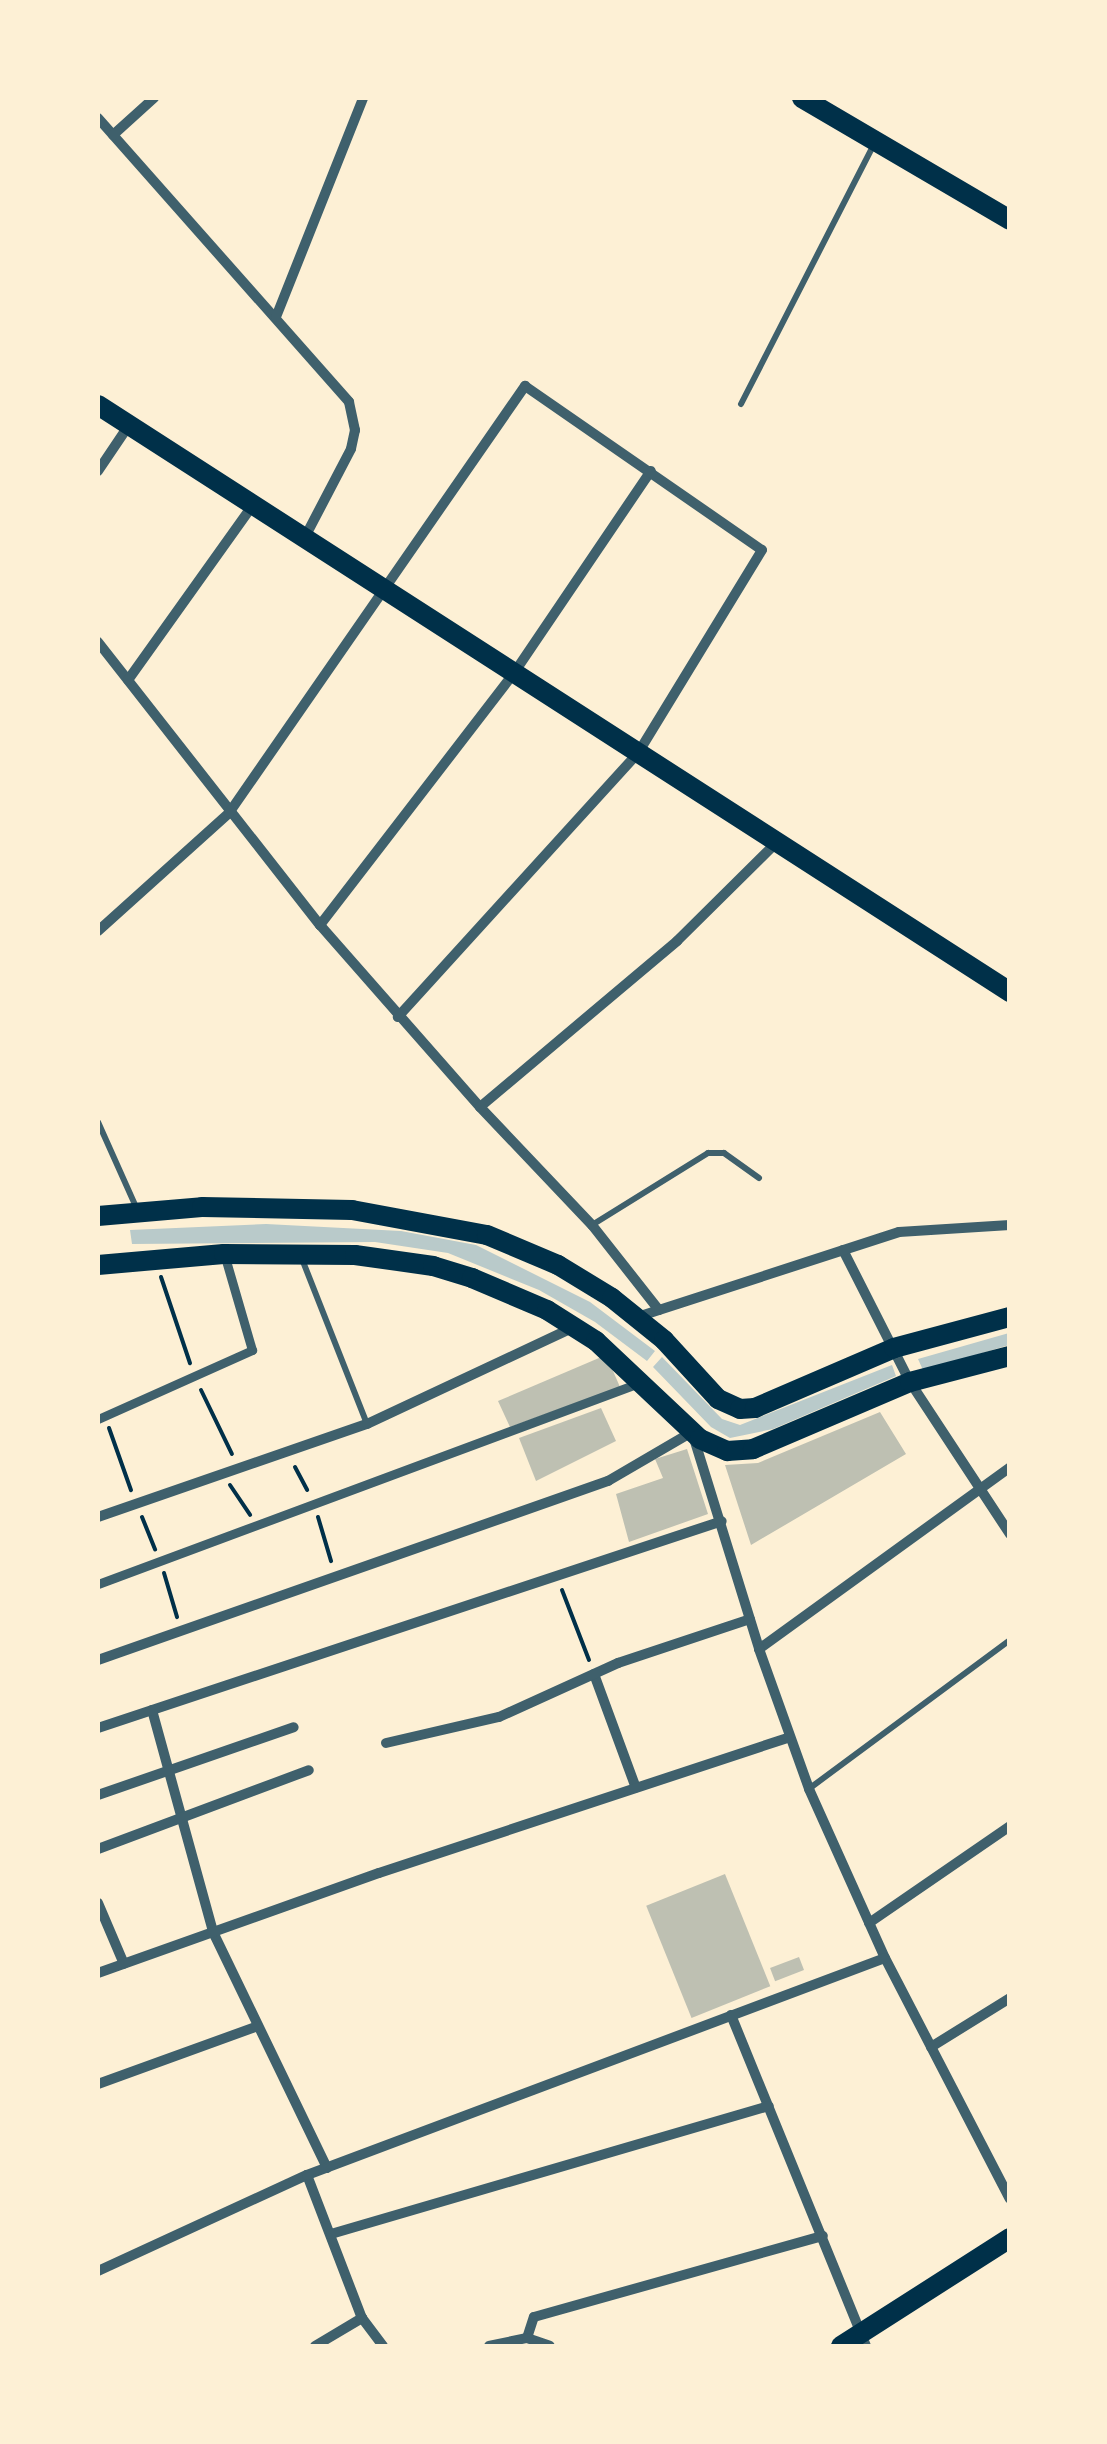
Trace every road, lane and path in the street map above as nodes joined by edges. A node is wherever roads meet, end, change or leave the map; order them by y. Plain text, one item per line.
1 (154, 98) edge
2 (364, 98) edge
3 (802, 98) edge
4 (98, 118) edge
5 (113, 135) junction
6 (876, 141) junction
7 (1010, 220) edge
8 (276, 317) junction
9 (741, 404) dead end
10 (98, 405) edge
11 (128, 426) junction
12 (651, 471) junction
13 (98, 472) edge
14 (253, 505) junction
15 (304, 538) junction
16 (386, 591) junction
17 (98, 642) edge
18 (514, 673) junction
19 (128, 680) junction
20 (638, 752) junction
21 (229, 813) junction
22 (776, 842) junction
23 (320, 925) junction
24 (98, 931) edge
25 (1010, 992) edge
26 (398, 1017) junction
27 (480, 1107) junction
28 (98, 1122) edge
29 (759, 1178) dead end
30 (138, 1212) junction
31 (98, 1216) edge
32 (592, 1225) junction
33 (1010, 1225) edge
34 (843, 1250) junction
35 (300, 1253) junction
36 (224, 1254) junction
37 (98, 1265) edge
38 (660, 1310) junction
39 (1010, 1316) edge
40 (638, 1318) junction
41 (574, 1326) junction
42 (894, 1348) junction
43 (1010, 1356) edge
44 (644, 1382) junction
45 (910, 1382) junction
46 (101, 1418) edge
47 (367, 1424) junction
48 (692, 1432) junction
49 (1010, 1467) edge
50 (224, 1477) junction
51 (982, 1487) junction
52 (137, 1507) junction
53 (98, 1517) edge
54 (722, 1521) junction
55 (258, 1526) junction
56 (1010, 1534) edge
57 (160, 1562) junction
58 (557, 1576) junction
59 (98, 1584) edge
60 (750, 1619) junction
61 (182, 1630) junction
62 (1010, 1640) edge
63 (759, 1649) junction
64 (98, 1660) edge
65 (594, 1674) junction
66 (152, 1710) junction
67 (294, 1727) dead end
68 (98, 1728) edge
69 (788, 1738) junction
70 (386, 1743) dead end
71 (168, 1768) junction
72 (309, 1770) dead end
73 (636, 1788) junction
74 (809, 1789) junction
75 (98, 1795) edge
76 (182, 1818) junction
77 (1010, 1826) edge
78 (98, 1849) edge
79 (98, 1904) edge
80 (869, 1923) junction
81 (212, 1932) junction
82 (885, 1958) junction
83 (124, 1964) junction
84 (98, 1973) edge
85 (1010, 1998) edge
86 (731, 2015) junction
87 (258, 2026) junction
88 (931, 2047) junction
89 (98, 2084) edge
90 (769, 2106) junction
91 (327, 2168) junction
92 (306, 2176) junction
93 (1010, 2199) edge
94 (331, 2234) junction
95 (823, 2236) junction
96 (1010, 2238) edge
97 (98, 2271) edge
98 (362, 2318) junction
99 (527, 2338) junction
100 (864, 2340) edge
101 (315, 2346) edge
102 (383, 2346) edge
103 (488, 2346) edge
104 (550, 2346) edge
105 (841, 2346) edge

1 - 5 street
2 - 8 street
3 - 6 main road
4 - 5 street
5 - 8 street
6 - 7 main road
6 - 9 lane
8 - 15 street
10 - 11 main road
11 - 13 street
11 - 14 main road
12 - 16 street
12 - 18 street
12 - 20 street
14 - 15 main road
14 - 19 street
15 - 16 main road
16 - 18 main road
16 - 21 street
17 - 19 street
18 - 20 main road
18 - 23 street
19 - 21 street
20 - 22 main road
20 - 26 street
21 - 23 street
21 - 24 street
22 - 25 main road
22 - 27 street
23 - 26 street
26 - 27 street
27 - 32 street
28 - 30 lane
29 - 32 lane
30 - 31 main road
30 - 40 main road
32 - 38 street
33 - 34 street
34 - 38 street
34 - 42 street
35 - 36 main road
35 - 41 main road
35 - 47 lane
36 - 37 main road
36 - 46 street
38 - 40 street
39 - 42 main road
40 - 42 main road
41 - 44 main road
41 - 47 street
42 - 45 street
43 - 45 main road
44 - 48 main road
44 - 55 street
45 - 48 main road
45 - 51 street
46 - 52 path
47 - 50 street
48 - 54 street
48 - 61 street
49 - 51 street
50 - 52 street
50 - 55 path
51 - 56 street
51 - 63 street
52 - 53 street
52 - 57 path
54 - 58 street
54 - 60 street
55 - 57 street
57 - 59 street
57 - 61 path
58 - 65 path
58 - 66 street
60 - 63 street
60 - 65 street
61 - 64 street
62 - 74 lane
63 - 69 street
65 - 70 street
65 - 73 street
66 - 68 street
66 - 71 street
67 - 71 street
69 - 73 street
69 - 74 street
71 - 75 street
71 - 76 street
72 - 76 street
73 - 81 street
74 - 80 street
76 - 78 street
76 - 81 street
77 - 80 street
79 - 83 street
80 - 82 street
81 - 83 street
81 - 87 street
82 - 86 street
82 - 88 street
83 - 84 street
85 - 88 street
86 - 90 street
86 - 91 street
87 - 89 street
87 - 91 street
88 - 93 street
90 - 94 street
90 - 95 street
91 - 92 street
92 - 94 street
92 - 97 street
94 - 98 street
95 - 99 street
95 - 100 street
96 - 100 main road
98 - 101 street
98 - 102 street
99 - 103 street
99 - 104 street
100 - 105 main road

